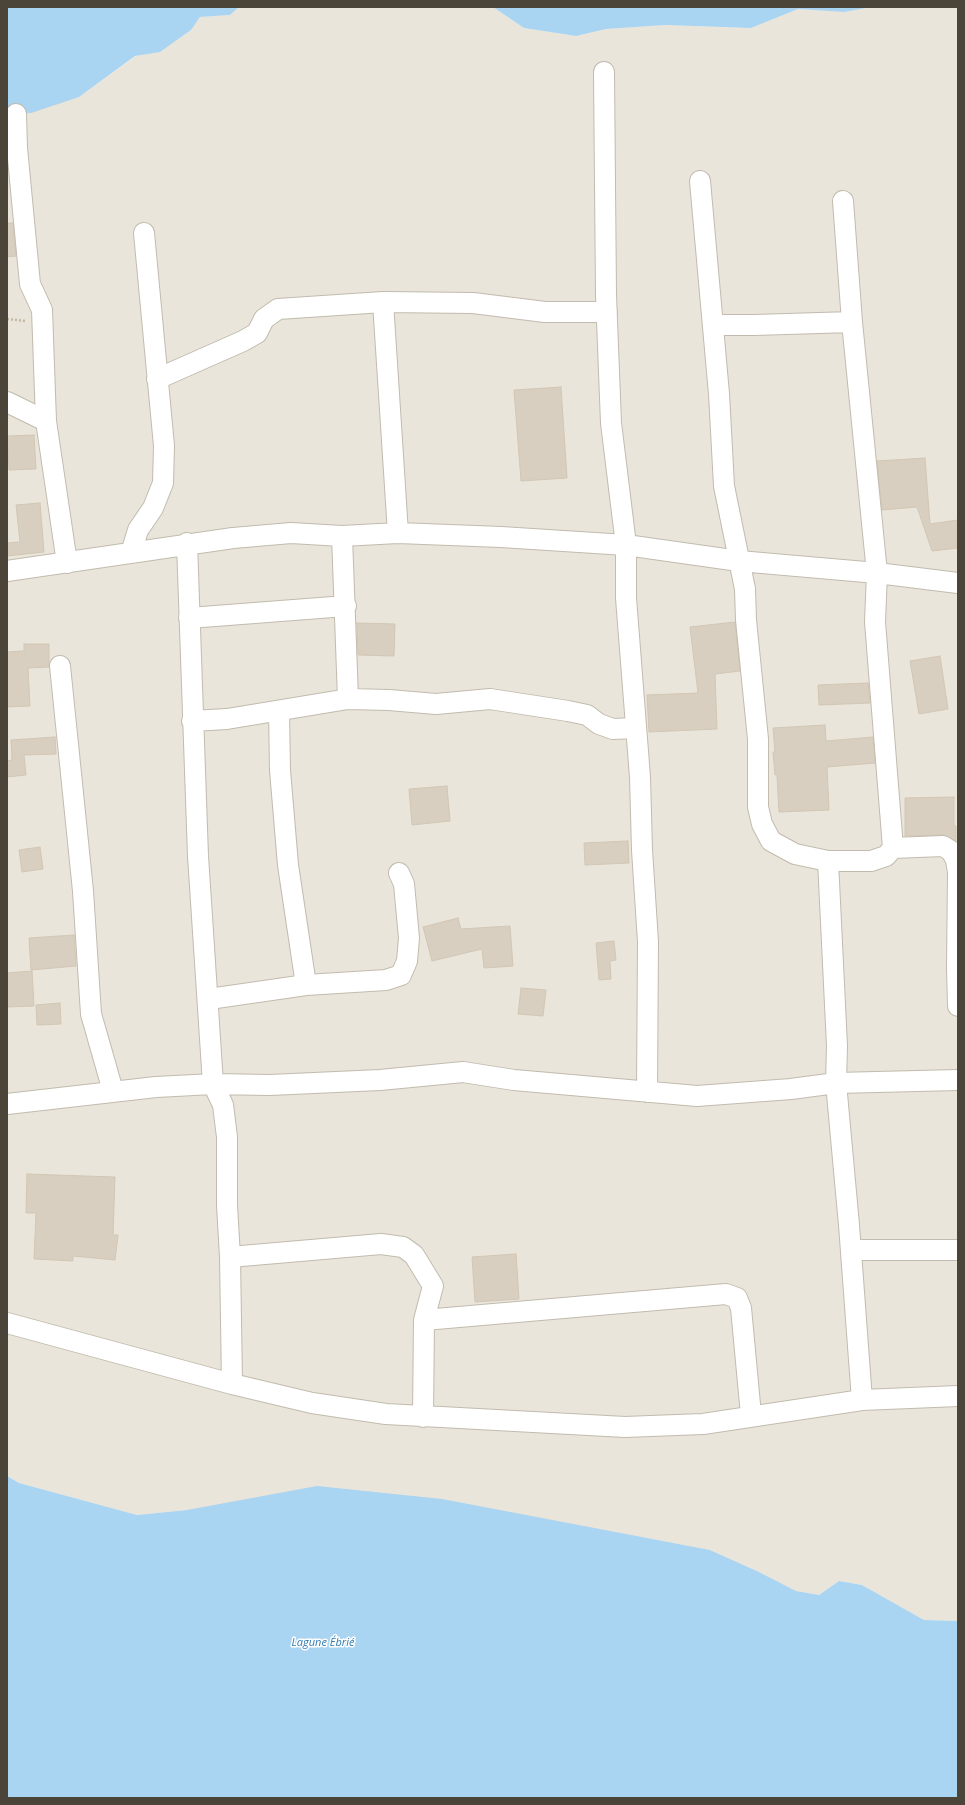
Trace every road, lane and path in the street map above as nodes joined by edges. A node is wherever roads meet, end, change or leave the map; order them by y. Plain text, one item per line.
1 (604, 72) dead end
2 (16, 114) dead end
3 (700, 181) dead end
4 (843, 200) dead end
5 (144, 232) dead end
6 (384, 302) junction
7 (607, 312) junction
8 (852, 322) junction
9 (713, 325) junction
10 (157, 379) junction
11 (7, 402) edge
12 (46, 422) junction
13 (398, 533) junction
14 (342, 536) junction
15 (187, 543) junction
16 (626, 545) junction
17 (131, 553) junction
18 (739, 562) junction
19 (66, 563) junction
20 (7, 571) edge
21 (877, 573) junction
22 (958, 583) edge
23 (346, 606) junction
24 (189, 618) junction
25 (60, 666) dead end
26 (348, 699) junction
27 (279, 711) junction
28 (192, 721) junction
29 (636, 728) junction
30 (893, 848) junction
31 (828, 861) junction
32 (399, 873) dead end
33 (306, 985) junction
34 (209, 999) junction
35 (958, 1006) edge
36 (958, 1080) edge
37 (836, 1083) junction
38 (213, 1084) junction
39 (113, 1091) junction
40 (647, 1092) junction
41 (7, 1104) edge
42 (851, 1250) junction
43 (958, 1250) edge
44 (230, 1257) junction
45 (424, 1320) junction
46 (7, 1323) edge
47 (232, 1384) junction
48 (958, 1396) edge
49 (862, 1400) junction
50 (751, 1415) junction
51 (423, 1417) junction

1 - 7 street
2 - 12 street
3 - 9 street
4 - 8 street
5 - 10 street
6 - 7 street
6 - 10 street
6 - 13 street
7 - 16 street
8 - 9 street
8 - 21 street
9 - 18 street
10 - 17 street
11 - 12 street
12 - 19 street
13 - 14 street
13 - 16 street
14 - 15 street
14 - 23 street
15 - 17 street
15 - 24 street
16 - 18 street
16 - 29 street
17 - 19 street
18 - 21 street
18 - 31 street
19 - 20 street
21 - 22 street
21 - 30 street
23 - 24 street
23 - 26 street
24 - 28 street
25 - 39 street
26 - 27 street
26 - 29 street
27 - 28 street
27 - 33 street
28 - 34 street
29 - 40 street
30 - 31 street
30 - 35 street
31 - 37 street
32 - 33 street
33 - 34 street
34 - 38 street
36 - 37 street
37 - 40 street
37 - 42 street
38 - 39 street
38 - 40 street
38 - 44 street
39 - 41 street
42 - 43 street
42 - 49 street
44 - 45 street
44 - 47 street
45 - 50 street
45 - 51 street
46 - 47 street
47 - 51 street
48 - 49 street
49 - 50 street
50 - 51 street

